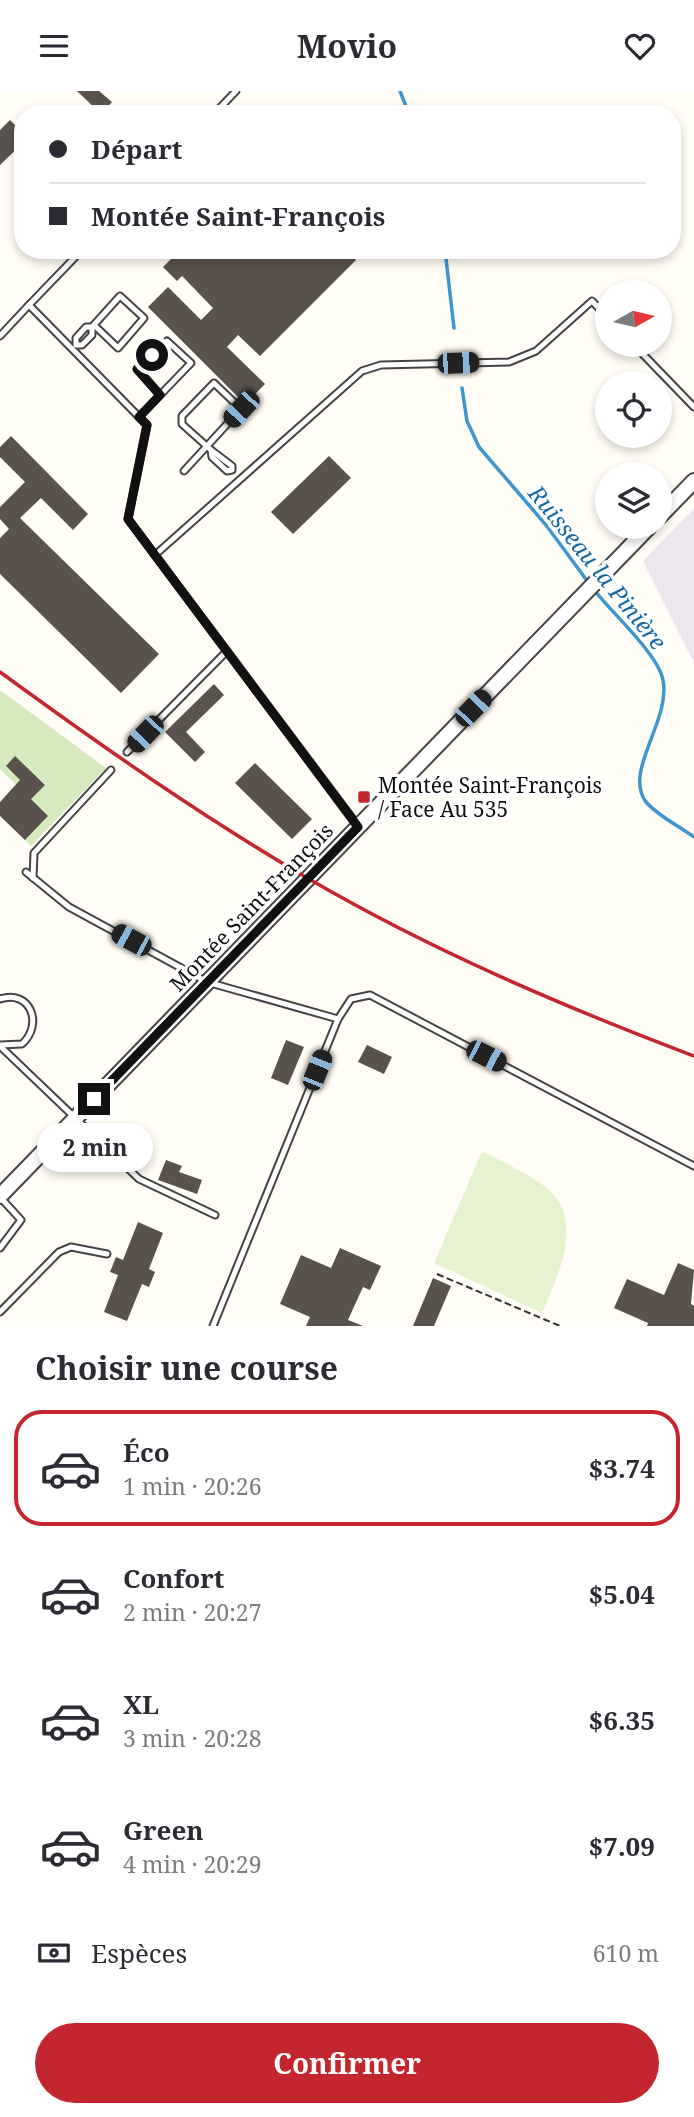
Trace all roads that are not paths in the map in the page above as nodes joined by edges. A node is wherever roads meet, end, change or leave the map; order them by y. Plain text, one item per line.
1 (236, 91) edge
2 (223, 105) edge
3 (73, 259) edge
4 (595, 304) edge
5 (29, 305) junction
6 (93, 326) junction
7 (0, 336) edge
8 (74, 347) junction
9 (646, 357) edge
10 (160, 395) junction
11 (694, 407) edge
12 (139, 417) junction
13 (209, 448) junction
14 (184, 471) dead end
15 (240, 479) junction
16 (694, 481) edge
17 (672, 504) edge
18 (637, 539) edge
19 (155, 555) junction
20 (227, 651) junction
21 (128, 752) dead end
22 (111, 770) dead end
23 (358, 827) junction
24 (26, 871) dead end
25 (33, 878) junction
26 (207, 982) junction
27 (0, 999) edge
28 (338, 1019) junction
29 (0, 1045) edge
30 (76, 1118) junction
31 (694, 1166) edge
32 (0, 1196) edge
33 (215, 1215) dead end
34 (0, 1248) edge
35 (107, 1254) dead end
36 (0, 1312) edge
37 (213, 1326) edge

1 - 2 lane
3 - 5 lane
4 - 15 lane
5 - 7 lane
5 - 8 lane
6 - 6 lane
6 - 8 lane
8 - 12 lane
9 - 11 lane
10 - 10 lane
10 - 12 lane
12 - 19 lane
13 - 13 lane
13 - 14 lane
13 - 15 lane
15 - 19 lane
16 - 17 street
18 - 23 street, Montée Saint-François
19 - 20 lane
20 - 21 lane
20 - 23 lane
22 - 25 lane
23 - 26 street, Montée Saint-François
24 - 25 lane
25 - 26 lane
26 - 28 lane
26 - 30 street, Montée Saint-François
27 - 29 lane
28 - 31 lane
28 - 37 lane
29 - 30 lane
30 - 32 street, Montée Saint-François
30 - 33 lane
32 - 34 lane
35 - 36 lane

